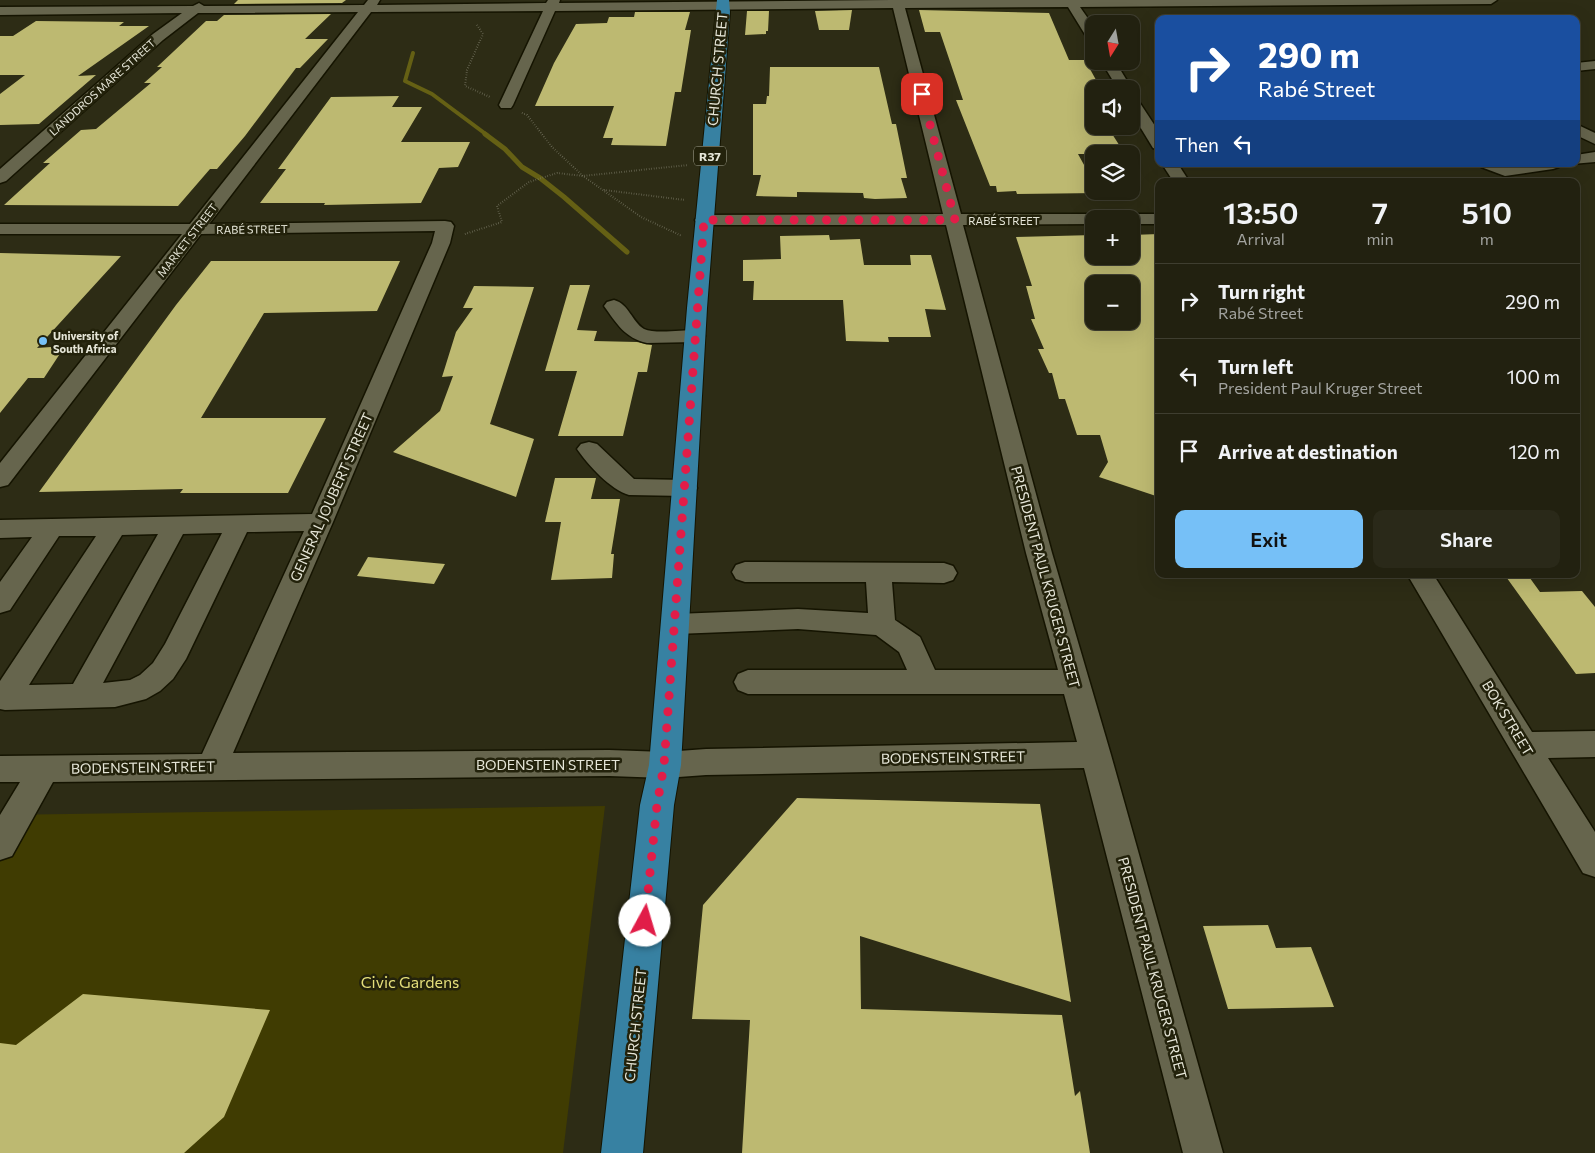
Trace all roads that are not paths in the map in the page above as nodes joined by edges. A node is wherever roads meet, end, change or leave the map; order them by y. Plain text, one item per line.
1 (32, 0) edge
2 (207, 0) edge
3 (1362, 0) edge
4 (1491, 0) edge
5 (723, 2) edge
6 (898, 2) edge
7 (1072, 2) junction
8 (370, 4) edge
9 (552, 4) edge
10 (196, 10) junction
11 (15, 11) junction
12 (0, 12) edge
13 (1373, 13) dead end
14 (0, 21) edge
15 (1085, 23) edge
16 (1595, 65) edge
17 (1580, 67) edge
18 (506, 105) road end
19 (1140, 114) edge
20 (1580, 131) edge
21 (1155, 139) edge
22 (1595, 139) edge
23 (1595, 158) edge
24 (1580, 160) edge
25 (1172, 167) edge
26 (1495, 167) edge
27 (1532, 167) edge
28 (0, 178) edge
29 (1179, 178) edge
30 (1140, 219) edge
31 (1155, 219) edge
32 (704, 220) junction
33 (955, 220) junction
34 (1085, 220) edge
35 (0, 229) edge
36 (196, 229) junction
37 (455, 230) joint
38 (614, 306) dead end
39 (694, 341) junction
40 (589, 449) dead end
41 (0, 479) edge
42 (685, 488) junction
43 (321, 522) junction
44 (238, 525) junction
45 (175, 526) junction
46 (114, 528) junction
47 (0, 529) edge
48 (51, 529) junction
49 (745, 572) dead end
50 (878, 573) junction
51 (944, 574) dead end
52 (1422, 578) edge
53 (0, 603) edge
54 (676, 624) junction
55 (882, 626) junction
56 (748, 682) dead end
57 (926, 682) junction
58 (1075, 682) junction
59 (2, 697) edge
60 (81, 697) junction
61 (1524, 744) junction
62 (1595, 744) edge
63 (1096, 755) junction
64 (664, 765) junction
65 (212, 766) junction
66 (0, 769) edge
67 (44, 769) junction
68 (0, 845) edge
69 (1592, 857) edge
70 (622, 1153) edge
71 (1203, 1153) edge

1 - 11 street
2 - 10 street, LANDDROS MARE STREET
3 - 4 street
3 - 7 street
3 - 13 street
5 - 6 street
5 - 9 street
5 - 32 main road, CHURCH STREET / R37
6 - 7 street
6 - 33 street, PRESIDENT PAUL KRUGER STREET
7 - 15 street
8 - 9 street
8 - 10 street
8 - 36 street, MARKET STREET
9 - 18 street
10 - 11 street
10 - 28 street, LANDDROS MARE STREET
11 - 12 street
11 - 14 street
16 - 17 street
19 - 21 street
20 - 22 street
23 - 24 street
25 - 29 street
26 - 27 street
30 - 31 street
32 - 33 street, RABÉ STREET
32 - 39 main road, CHURCH STREET / R37
33 - 34 street, RABÉ STREET
33 - 58 street, PRESIDENT PAUL KRUGER STREET
35 - 36 street, RABÉ STREET
36 - 37 street, RABÉ STREET
36 - 41 street, MARKET STREET
37 - 43 street, GENERAL JOUBERT STREET
38 - 39 street
39 - 42 main road, CHURCH STREET / R37
40 - 42 street
42 - 54 main road, CHURCH STREET / R37
43 - 44 street
43 - 65 street, GENERAL JOUBERT STREET
44 - 45 street
44 - 60 street
45 - 46 street
45 - 60 street
46 - 48 street
46 - 59 street
47 - 48 street
48 - 53 street
49 - 50 street
50 - 51 street
50 - 55 street
52 - 61 street, BOK STREET
54 - 55 street
54 - 64 main road, CHURCH STREET / R37
55 - 57 street
56 - 57 street
57 - 58 street
58 - 63 street, PRESIDENT PAUL KRUGER STREET
59 - 60 street
61 - 62 street
61 - 69 street, BOK STREET
63 - 64 street, BODENSTEIN STREET
63 - 71 street, PRESIDENT PAUL KRUGER STREET
64 - 65 street, BODENSTEIN STREET
64 - 70 main road, CHURCH STREET / R37
65 - 67 street, BODENSTEIN STREET
66 - 67 street, BODENSTEIN STREET
67 - 68 street

